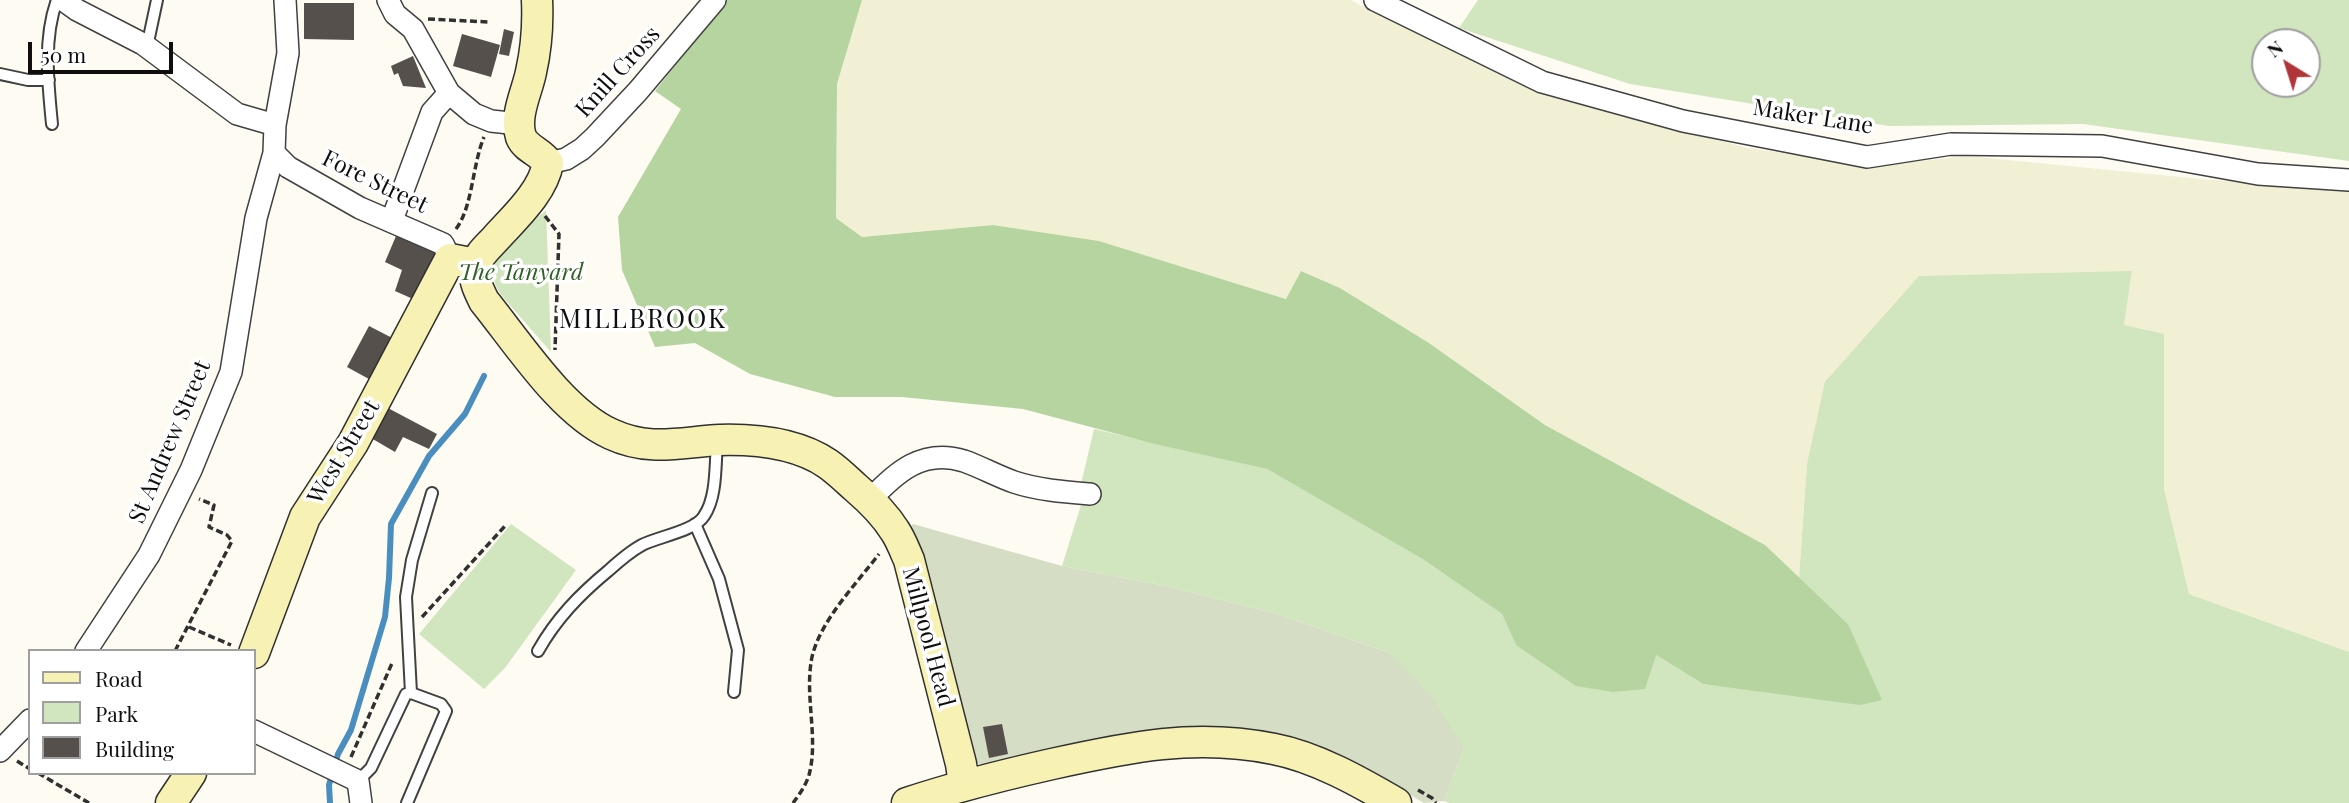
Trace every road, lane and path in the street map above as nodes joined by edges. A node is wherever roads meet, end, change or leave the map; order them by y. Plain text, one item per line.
1 (57, 0) edge
2 (63, 0) edge
3 (157, 0) edge
4 (285, 0) edge
5 (388, 0) edge
6 (537, 0) edge
7 (715, 0) edge
8 (1375, 0) edge
9 (488, 22) dead end
10 (413, 29) junction
11 (147, 47) junction
12 (0, 74) edge
13 (49, 80) junction
14 (449, 93) junction
15 (505, 123) junction
16 (52, 124) dead end
17 (275, 125) junction
18 (274, 153) junction
19 (548, 163) junction
20 (2349, 180) edge
21 (529, 200) junction
22 (392, 220) junction
23 (456, 256) junction
24 (554, 355) dead end
25 (717, 440) junction
26 (180, 492) junction
27 (432, 493) dead end
28 (1090, 494) dead end
29 (870, 500) junction
30 (695, 524) junction
31 (896, 531) junction
32 (189, 627) junction
33 (216, 638) dead end
34 (87, 649) edge
35 (176, 649) edge
36 (256, 649) edge
37 (538, 651) dead end
38 (734, 692) dead end
39 (411, 693) junction
40 (28, 722) edge
41 (256, 732) edge
42 (0, 751) edge
43 (344, 774) junction
44 (41, 775) edge
45 (190, 775) edge
46 (964, 784) junction
47 (89, 803) edge
48 (171, 803) edge
49 (361, 803) edge
50 (407, 803) edge
51 (793, 803) edge
52 (907, 803) edge
53 (1396, 803) edge

1 - 13 lane
2 - 11 street
3 - 11 lane
4 - 17 street, St Andrew Street
5 - 10 street
6 - 15 street
7 - 19 street, Knill Cross
8 - 20 street, Maker Lane
9 - 10 path
10 - 14 street
11 - 17 street
12 - 13 lane
13 - 16 lane
14 - 15 street
14 - 22 street
15 - 19 street
15 - 23 path
17 - 18 street, St Andrew Street
18 - 22 street, Fore Street
18 - 26 street, St Andrew Street
19 - 21 street, West Street
21 - 23 street, West Street
21 - 24 path
22 - 23 street, Fore Street
23 - 25 street, Millpool Head
23 - 36 street, West Street
25 - 29 street, Millpool Head
25 - 30 lane
26 - 32 path
26 - 34 street, St Andrew Street
27 - 39 lane
28 - 29 street
29 - 31 street, Millpool Head
30 - 37 lane
30 - 38 lane
31 - 46 street, Millpool Head
31 - 51 path
32 - 33 path
32 - 35 path
39 - 43 lane
39 - 50 lane
40 - 42 street
41 - 43 street
43 - 49 street
44 - 47 path
45 - 48 street
46 - 52 street
46 - 53 street

